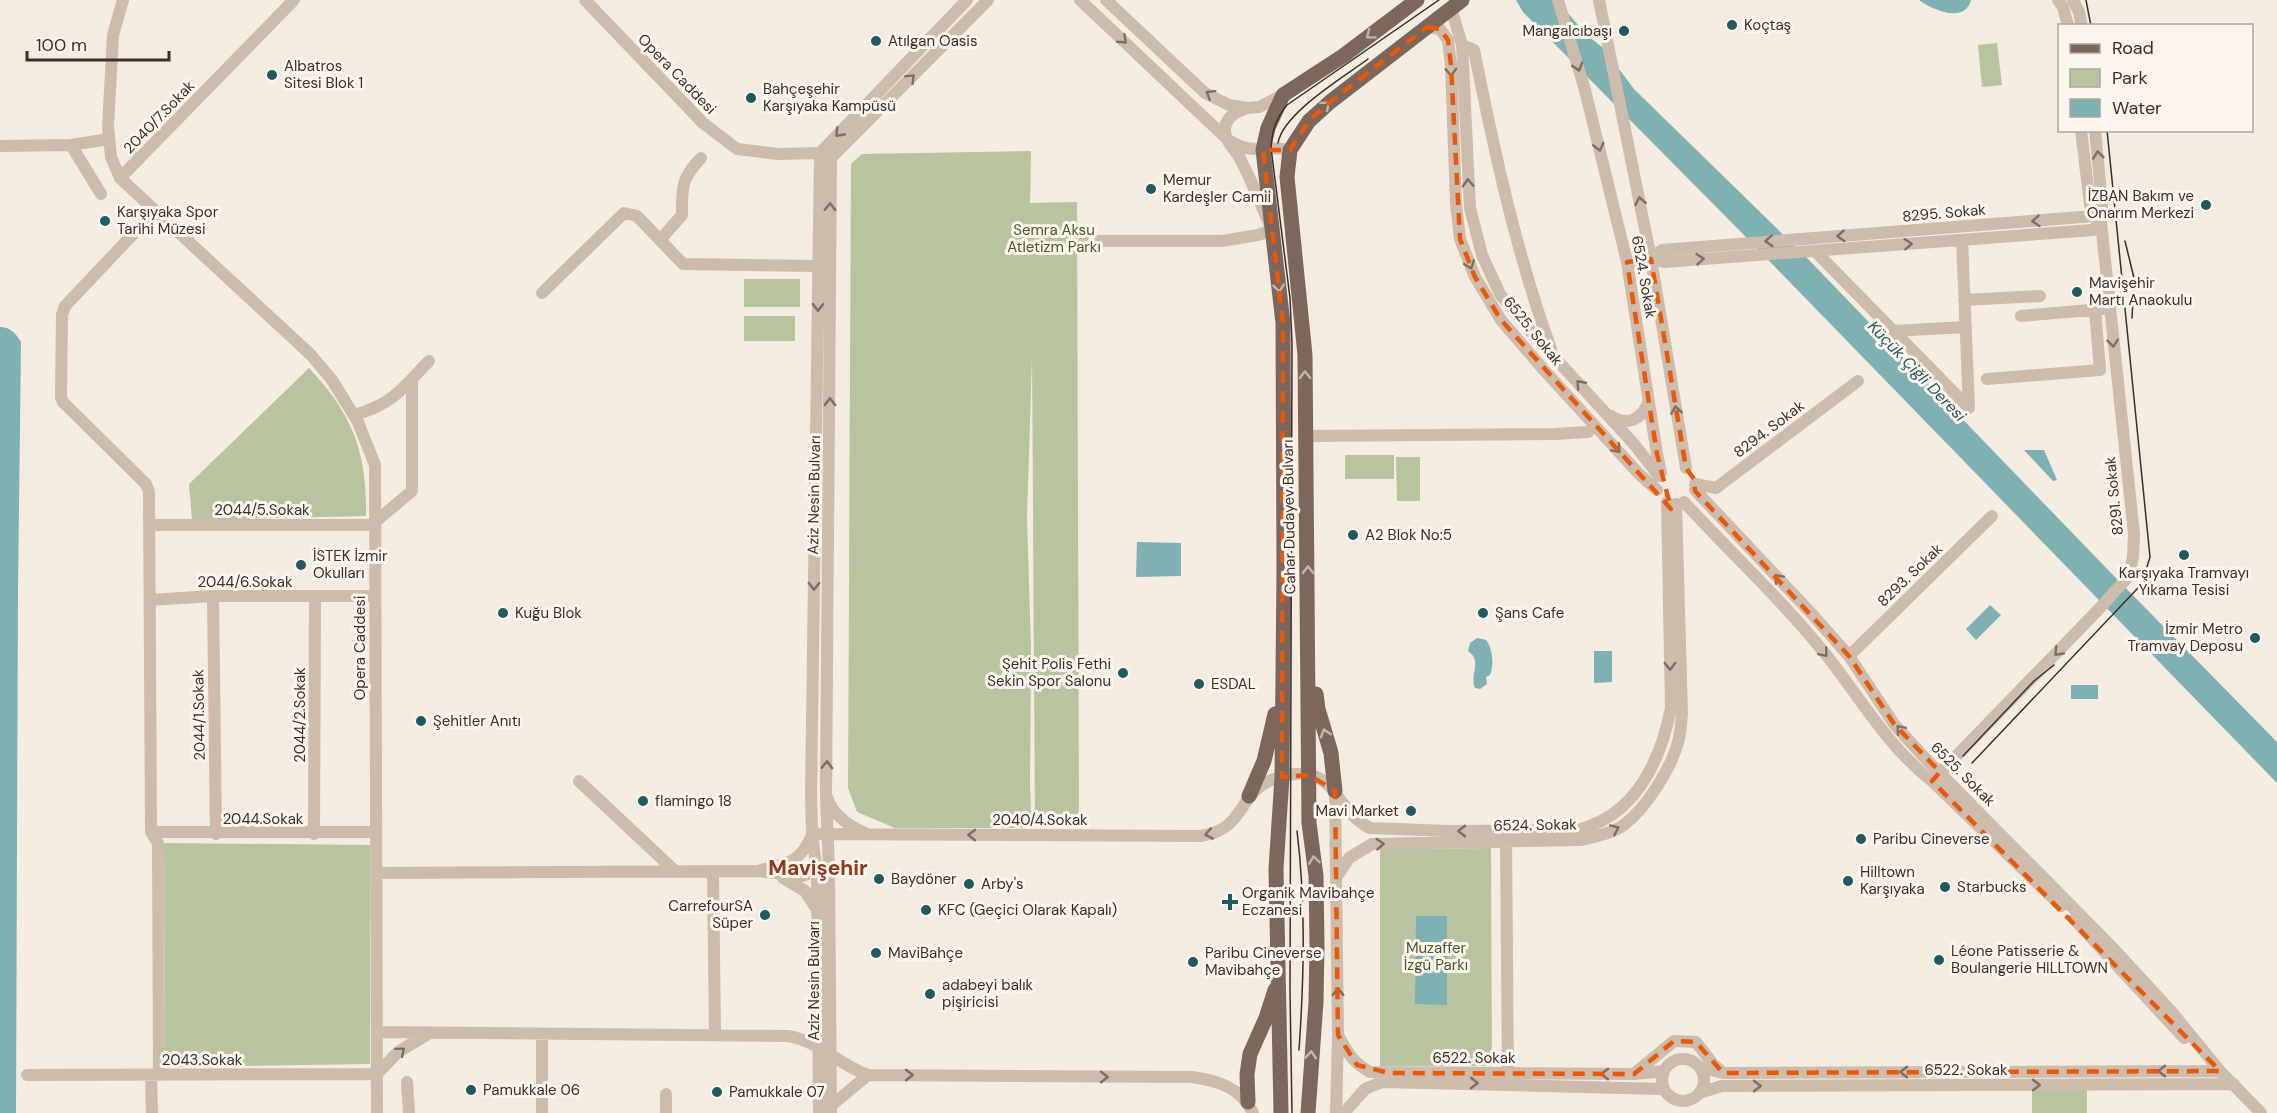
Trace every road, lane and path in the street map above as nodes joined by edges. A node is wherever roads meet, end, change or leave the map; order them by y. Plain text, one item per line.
1 (123, 0) edge
2 (294, 0) edge
3 (585, 0) edge
4 (967, 0) edge
5 (988, 0) edge
6 (1080, 0) edge
7 (1106, 0) edge
8 (1417, 0) edge
9 (1599, 0) edge
10 (2058, 0) edge
11 (2073, 0) edge
12 (1559, 1) edge
13 (1457, 4) edge
14 (2067, 24) edge
15 (2082, 24) edge
16 (1427, 27) junction
17 (1462, 45) junction
18 (1283, 95) junction
19 (1248, 108) junction
20 (2081, 132) edge
21 (2095, 132) edge
22 (109, 139) junction
23 (1227, 140) junction
24 (71, 145) junction
25 (0, 146) edge
26 (1263, 150) junction
27 (1290, 150) junction
28 (701, 158) dead end
29 (823, 159) junction
30 (120, 178) junction
31 (101, 194) dead end
32 (155, 211) junction
33 (2097, 219) junction
34 (1272, 230) junction
35 (660, 240) junction
36 (1962, 240) junction
37 (1084, 241) dead end
38 (1812, 251) junction
39 (1651, 259) junction
40 (1627, 262) junction
41 (818, 266) junction
42 (542, 293) dead end
43 (2040, 296) dead end
44 (1964, 300) junction
45 (2110, 308) junction
46 (2095, 309) junction
47 (2021, 316) dead end
48 (1966, 327) junction
49 (1893, 331) junction
50 (1554, 356) junction
51 (429, 361) dead end
52 (1987, 379) dead end
53 (412, 380) junction
54 (1858, 381) dead end
55 (1649, 401) junction
56 (1603, 410) junction
57 (354, 415) junction
58 (1588, 432) dead end
59 (1306, 436) junction
60 (1686, 468) junction
61 (1660, 474) junction
62 (1695, 487) junction
63 (1657, 490) junction
64 (1676, 503) junction
65 (1992, 516) dead end
66 (375, 524) junction
67 (150, 525) junction
68 (213, 596) junction
69 (375, 596) junction
70 (315, 597) junction
71 (150, 600) junction
72 (1308, 628) junction
73 (1849, 656) junction
74 (1283, 660) junction
75 (1309, 775) junction
76 (1936, 776) junction
77 (1282, 777) junction
78 (579, 781) dead end
79 (1335, 791) junction
80 (826, 794) junction
81 (1249, 796) junction
82 (151, 832) junction
83 (376, 832) junction
84 (216, 834) junction
85 (314, 834) junction
86 (812, 834) junction
87 (827, 834) junction
88 (866, 834) junction
89 (1506, 840) junction
90 (823, 870) junction
91 (675, 871) junction
92 (713, 871) junction
93 (757, 871) junction
94 (376, 873) junction
95 (777, 874) junction
96 (1336, 878) junction
97 (817, 911) junction
98 (1279, 984) junction
99 (377, 1032) junction
100 (429, 1033) junction
101 (542, 1034) junction
102 (716, 1035) junction
103 (1338, 1035) junction
104 (817, 1046) junction
105 (830, 1054) junction
106 (1699, 1067) junction
107 (1664, 1071) junction
108 (2220, 1071) junction
109 (1508, 1073) junction
110 (1723, 1073) junction
111 (377, 1074) junction
112 (1634, 1074) junction
113 (27, 1075) dead end
114 (155, 1075) junction
115 (868, 1075) junction
116 (407, 1082) dead end
117 (2234, 1084) junction
118 (1663, 1089) junction
119 (666, 1094) dead end
120 (1697, 1095) junction
121 (1674, 1099) junction
122 (1250, 1107) edge
123 (832, 1109) edge
124 (152, 1113) edge
125 (377, 1113) edge
126 (409, 1113) edge
127 (542, 1113) edge
128 (666, 1113) edge
129 (819, 1113) edge
130 (1281, 1113) edge
131 (1308, 1113) edge
132 (1336, 1113) edge
133 (1344, 1113) edge
134 (1677, 1113) edge
135 (1691, 1113) edge
136 (2261, 1113) edge

1 - 22 street, Opera Caddesi
2 - 30 street, 2040/7.Sokak
3 - 29 street, Opera Caddesi
4 -> 29 street
29 -> 5 street
6 -> 23 street
19 -> 7 street
8 -> 18 main road
39 -> 9 street, 6524. Sokak
10 - 14 street
11 - 15 street
12 -> 40 street, 6524. Sokak
13 - 16 main road, Cahar Dudayev Bulvarı
13 - 17 street, 6525. Sokak
27 -> 16 main road, Cahar Dudayev Bulvarı
16 -> 63 street, 6525. Sokak
17 - 50 street
50 -> 17 street, 6525. Sokak
18 - 19 street
18 - 26 main road, Cahar Dudayev Bulvarı
19 - 23 street
20 - 33 street, 8291. Sokak
33 -> 21 street, 8291. Sokak
22 - 24 street
22 - 30 street, Opera Caddesi
23 - 26 street
23 - 34 street
24 - 25 street
24 - 31 street
26 - 27 street
26 - 34 main road, Cahar Dudayev Bulvarı
59 -> 27 main road, Cahar Dudayev Bulvarı
28 - 35 street
29 - 41 street, Aziz Nesin Bulvarı
80 -> 29 street, Aziz Nesin Bulvarı
30 - 32 street, Opera Caddesi
32 - 57 street, Opera Caddesi
32 - 67 street
33 - 36 street, 8295. Sokak
33 -> 39 street, 8295. Sokak
33 - 45 street, 8291. Sokak
34 - 37 street
34 -> 74 main road, Cahar Dudayev Bulvarı
35 - 41 street
35 - 42 street
38 -> 36 street, 8295. Sokak
36 - 44 street
39 -> 38 street, 8295. Sokak
38 - 49 street
39 - 40 street
60 -> 39 street, 6524. Sokak
40 - 55 street, 6524. Sokak
41 -> 86 street, Aziz Nesin Bulvarı
43 - 44 street
44 - 48 street
45 - 46 street
45 -> 76 street, 8291. Sokak
46 - 47 street
46 - 52 street
48 - 49 street
48 - 49 street
56 -> 50 street, 6525. Sokak
51 - 53 street
53 - 57 street
53 - 66 street
54 - 62 street, 8294. Sokak
55 - 56 street
55 - 61 street, 6524. Sokak
56 - 61 street, 6525. Sokak
57 - 66 street, Opera Caddesi
58 - 59 street
72 -> 59 main road, Cahar Dudayev Bulvarı
60 - 61 street
60 - 62 street
61 - 63 street
62 - 64 street
73 -> 62 street, 6525. Sokak
63 - 64 street
64 -> 76 street, 6525. Sokak
64 -> 79 street, 6524. Sokak
89 -> 64 street, 6524. Sokak
65 - 73 street, 8293. Sokak
66 - 67 street, 2044/5.Sokak
66 - 69 street, Opera Caddesi
67 - 71 street
68 - 70 street, 2044/6.Sokak
68 - 71 street, 2044/6.Sokak
68 - 84 street, 2044/1.Sokak
69 - 70 street, 2044/6.Sokak
69 - 83 street, Opera Caddesi
70 - 85 street, 2044/2.Sokak
71 - 82 street
72 - 75 main road, Cahar Dudayev Bulvarı
79 -> 72 main road
76 -> 73 street, 6525. Sokak
74 - 77 main road, Cahar Dudayev Bulvarı
74 - 81 main road
75 - 77 street
75 - 79 street, 6524. Sokak
131 -> 75 main road, Cahar Dudayev Bulvarı
76 - 108 street, 6525. Sokak
77 - 81 street
77 - 98 main road, Cahar Dudayev Bulvarı
78 - 91 street
79 - 96 street
80 - 87 street, Aziz Nesin Bulvarı
80 - 88 street
81 -> 88 street, 2040/4.Sokak
82 - 84 street, 2044.Sokak
82 - 114 street
83 - 85 street, 2044.Sokak
83 - 94 street, Opera Caddesi
84 - 85 street, 2044.Sokak
86 - 87 street, 2040/4.Sokak
86 - 90 street, Aziz Nesin Bulvarı
86 - 93 street
87 - 88 street, 2040/4.Sokak
87 - 90 street, Aziz Nesin Bulvarı
96 -> 89 street, 6524. Sokak
89 - 109 street
90 - 95 street
90 - 97 street, Aziz Nesin Bulvarı
90 - 105 street, Aziz Nesin Bulvarı
91 - 92 street
91 - 94 street
92 - 93 street
92 - 102 street
93 - 95 street
94 - 99 street, Opera Caddesi
95 - 97 street
103 -> 96 street
97 - 104 street, Aziz Nesin Bulvarı
98 - 122 main road
98 - 130 main road, Cahar Dudayev Bulvarı
99 - 100 street
99 - 111 street, Opera Caddesi
100 - 101 street
111 -> 100 street
101 - 102 street
101 - 127 street
102 - 104 street
103 - 109 street, 6522. Sokak
103 - 132 street
104 - 105 street
104 - 129 street, Aziz Nesin Bulvarı
105 - 115 street
105 - 123 street, Aziz Nesin Bulvarı
106 - 107 street
106 - 110 street, 6522. Sokak
106 - 120 street
107 - 112 street, 6522. Sokak
107 - 118 street
108 -> 110 street, 6522. Sokak
108 - 117 street, 6525. Sokak
112 -> 109 street, 6522. Sokak
110 - 112 street
111 - 114 street, 2043.Sokak
111 - 125 street, Opera Caddesi
113 - 114 street, 2043.Sokak
114 - 124 street
115 -> 122 street
115 - 123 street
116 - 126 street
120 -> 117 street, 6522. Sokak
117 - 136 street, 6525. Sokak
118 - 121 street
133 -> 118 street, 6522. Sokak
119 - 128 street
120 - 121 street
120 - 135 street
121 - 134 street

